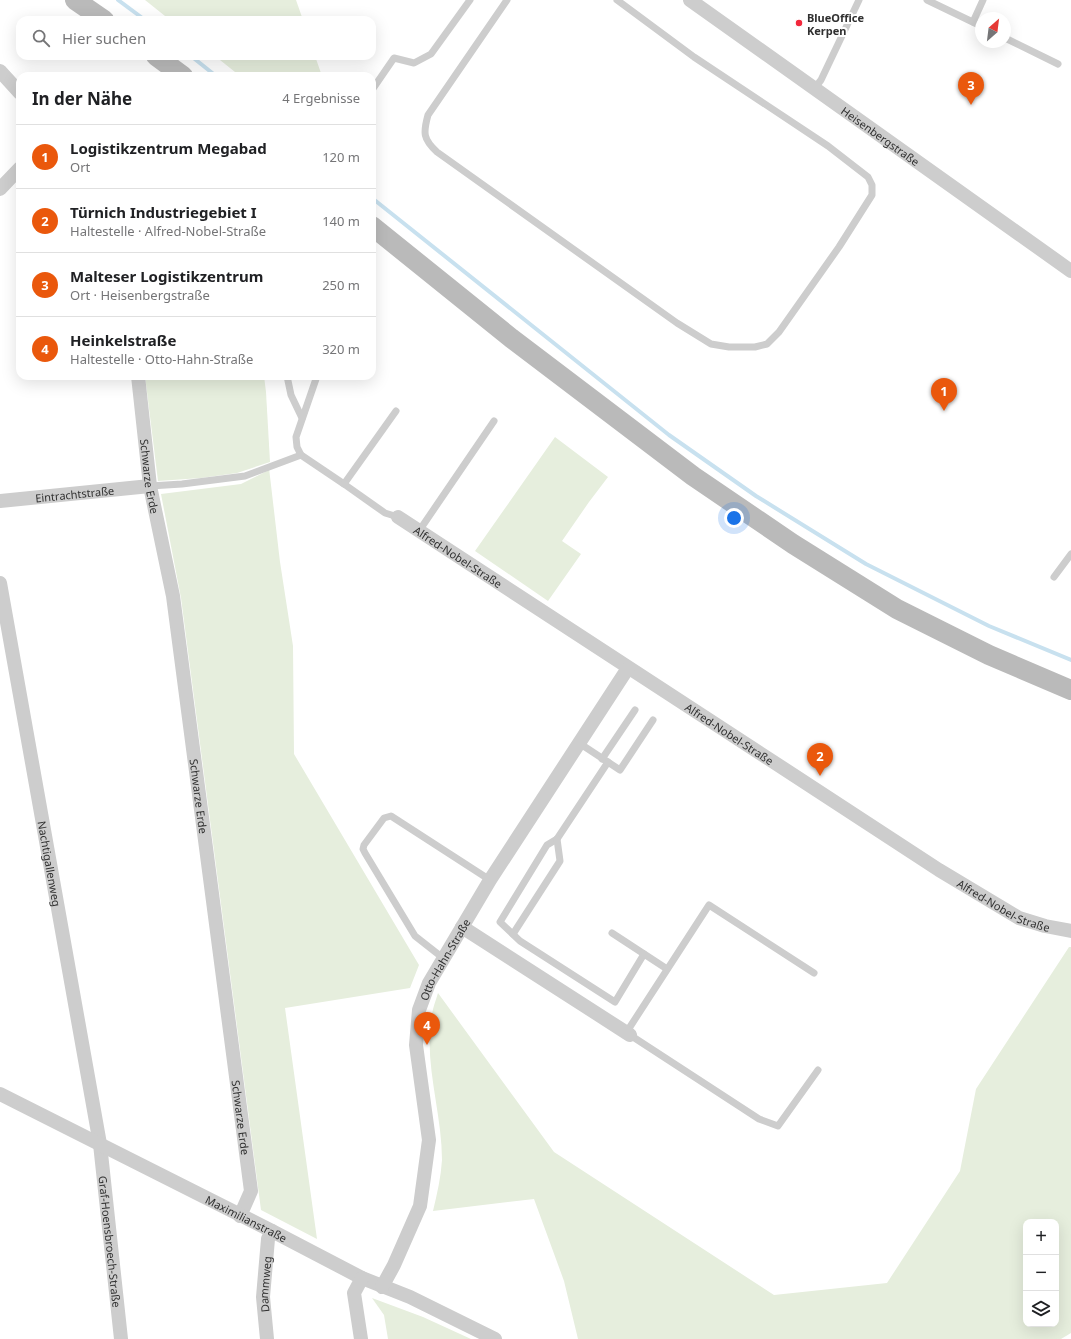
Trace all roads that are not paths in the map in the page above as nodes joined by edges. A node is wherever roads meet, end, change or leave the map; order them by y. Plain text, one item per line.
1 (75, 0) edge
2 (470, 0) edge
3 (507, 0) edge
4 (617, 0) edge
5 (690, 0) edge
6 (859, 0) edge
7 (927, 0) edge
8 (983, 0) edge
9 (98, 16) edge
10 (973, 22) joint
11 (1011, 41) edge
12 (161, 60) edge
13 (1058, 64) dead end
14 (0, 71) edge
15 (178, 72) edge
16 (376, 84) edge
17 (16, 89) edge
18 (814, 89) junction
19 (16, 172) edge
20 (0, 189) edge
21 (376, 229) edge
22 (1071, 271) edge
23 (138, 380) edge
24 (288, 380) edge
25 (316, 380) edge
26 (396, 411) dead end
27 (302, 418) junction
28 (494, 421) dead end
29 (301, 455) junction
30 (344, 484) junction
31 (150, 486) junction
32 (0, 501) edge
33 (398, 517) joint
34 (419, 531) junction
35 (1071, 554) edge
36 (1054, 577) dead end
37 (0, 582) edge
38 (628, 668) junction
39 (1071, 690) edge
40 (635, 710) dead end
41 (653, 720) dead end
42 (579, 743) junction
43 (605, 760) junction
44 (558, 839) junction
45 (490, 880) junction
46 (462, 926) junction
47 (1071, 931) edge
48 (612, 933) dead end
49 (513, 934) junction
50 (644, 954) junction
51 (443, 958) junction
52 (667, 970) junction
53 (814, 973) dead end
54 (628, 1034) junction
55 (818, 1070) dead end
56 (0, 1094) edge
57 (100, 1144) junction
58 (240, 1216) junction
59 (272, 1231) junction
60 (362, 1278) junction
61 (382, 1287) junction
62 (121, 1339) edge
63 (267, 1339) edge
64 (361, 1339) edge
65 (495, 1339) edge

1 - 9 main road
2 - 16 lane
3 - 4 lane
5 - 18 street, Heisenbergstraße
6 - 18 lane
7 - 10 lane
8 - 10 lane
11 - 13 lane
12 - 15 main road
14 - 17 street
18 - 22 street, Heisenbergstraße
19 - 20 street
21 - 39 main road
23 - 31 street, Schwarze Erde
24 - 27 lane
25 - 27 lane
26 - 30 lane
27 - 29 lane
28 - 34 lane
29 - 30 lane
29 - 31 lane
30 - 33 lane
31 - 32 street, Eintrachtstraße
31 - 58 street, Schwarze Erde
33 - 34 street, Alfred-Nobel-Straße
34 - 38 street, Alfred-Nobel-Straße
35 - 36 lane
37 - 57 street, Nachtigallenweg
38 - 42 street, Otto-Hahn-Straße
38 - 47 street, Alfred-Nobel-Straße
40 - 43 lane
41 - 43 lane
42 - 43 lane
42 - 45 street, Otto-Hahn-Straße
43 - 44 lane
44 - 49 lane
44 - 49 lane
45 - 46 street, Otto-Hahn-Straße
45 - 51 lane
46 - 51 street, Otto-Hahn-Straße
46 - 54 street
48 - 50 lane
49 - 50 lane
50 - 52 lane
51 - 61 street, Otto-Hahn-Straße
52 - 53 lane
52 - 54 lane
54 - 55 lane
56 - 57 street, Maximilianstraße
57 - 58 street, Maximilianstraße
57 - 62 street, Graf-Hoensbroech-Straße
58 - 59 street, Maximilianstraße
59 - 60 street, Maximilianstraße
59 - 63 street, Dammweg
60 - 61 street, Maximilianstraße
60 - 64 street
61 - 65 street, Maximilianstraße

